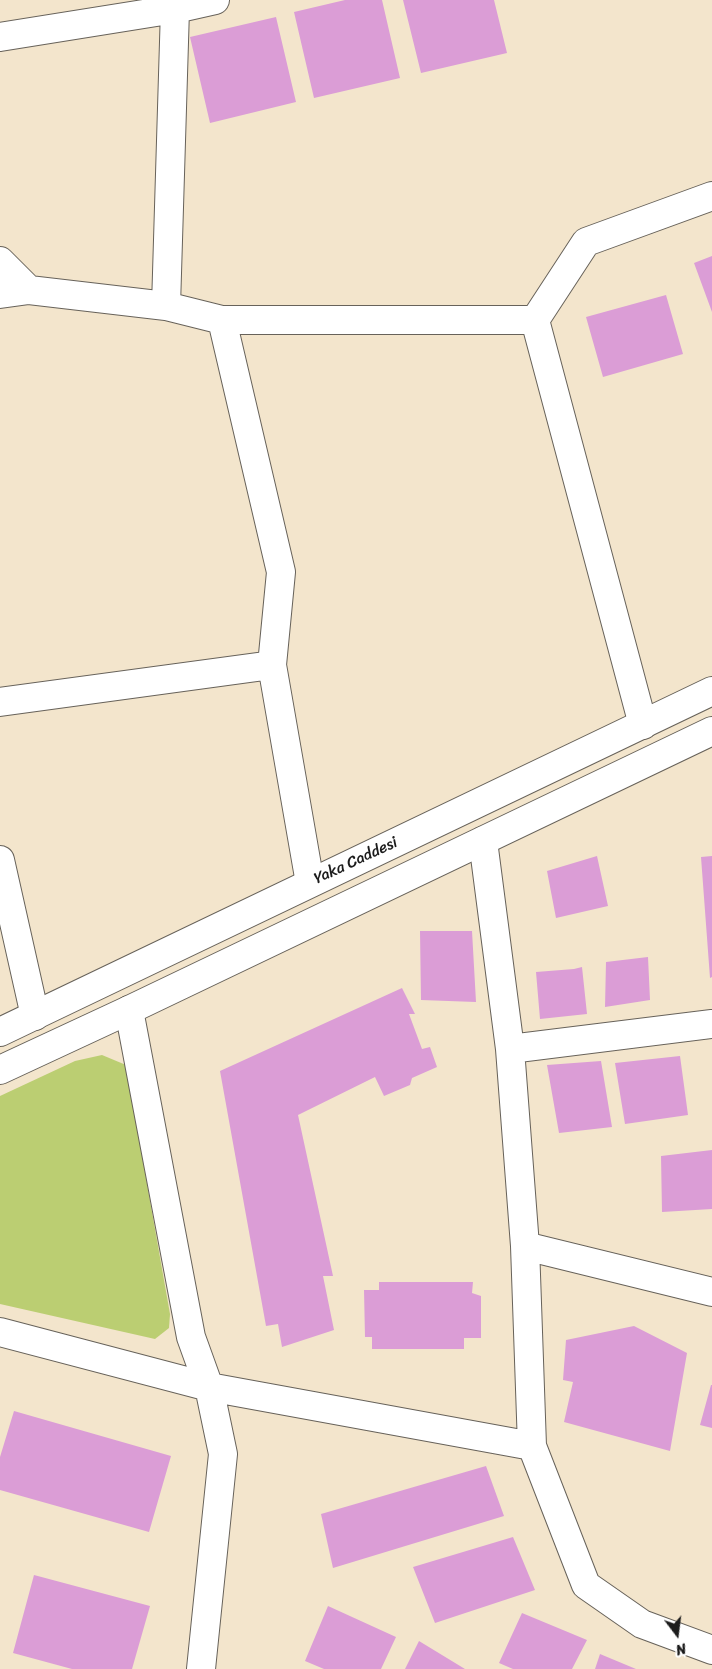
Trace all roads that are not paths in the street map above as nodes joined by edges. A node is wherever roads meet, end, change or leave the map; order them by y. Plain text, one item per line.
1 (215, 0) edge
2 (175, 4) edge
3 (0, 37) edge
4 (712, 196) edge
5 (0, 261) edge
6 (29, 290) junction
7 (0, 294) edge
8 (166, 306) junction
9 (222, 320) junction
10 (535, 320) junction
11 (272, 665) junction
12 (712, 691) edge
13 (0, 702) edge
14 (643, 725) junction
15 (712, 731) edge
16 (483, 841) junction
17 (0, 860) edge
18 (310, 883) junction
19 (129, 1010) junction
20 (35, 1016) junction
21 (712, 1024) edge
22 (0, 1032) edge
23 (510, 1049) junction
24 (0, 1070) edge
25 (525, 1246) junction
26 (712, 1292) edge
27 (0, 1332) edge
28 (209, 1387) junction
29 (532, 1446) junction
30 (712, 1650) edge
31 (201, 1669) edge

1 - 2 street
2 - 3 street
2 - 8 street
4 - 10 street
5 - 6 street
6 - 7 street
6 - 8 street
8 - 9 street
9 - 10 street
9 - 11 street
10 - 14 street
11 - 13 street
11 - 18 street
12 - 14 street, Yaka Caddesi
14 - 18 street, Yaka Caddesi
15 - 16 street
16 - 19 street
16 - 23 street
17 - 20 street
18 - 20 street, Yaka Caddesi
19 - 24 street
19 - 28 street
20 - 22 street, Yaka Caddesi
21 - 23 street
23 - 25 street
25 - 26 street
25 - 29 street
27 - 28 street
28 - 29 street
28 - 31 street
29 - 30 street

